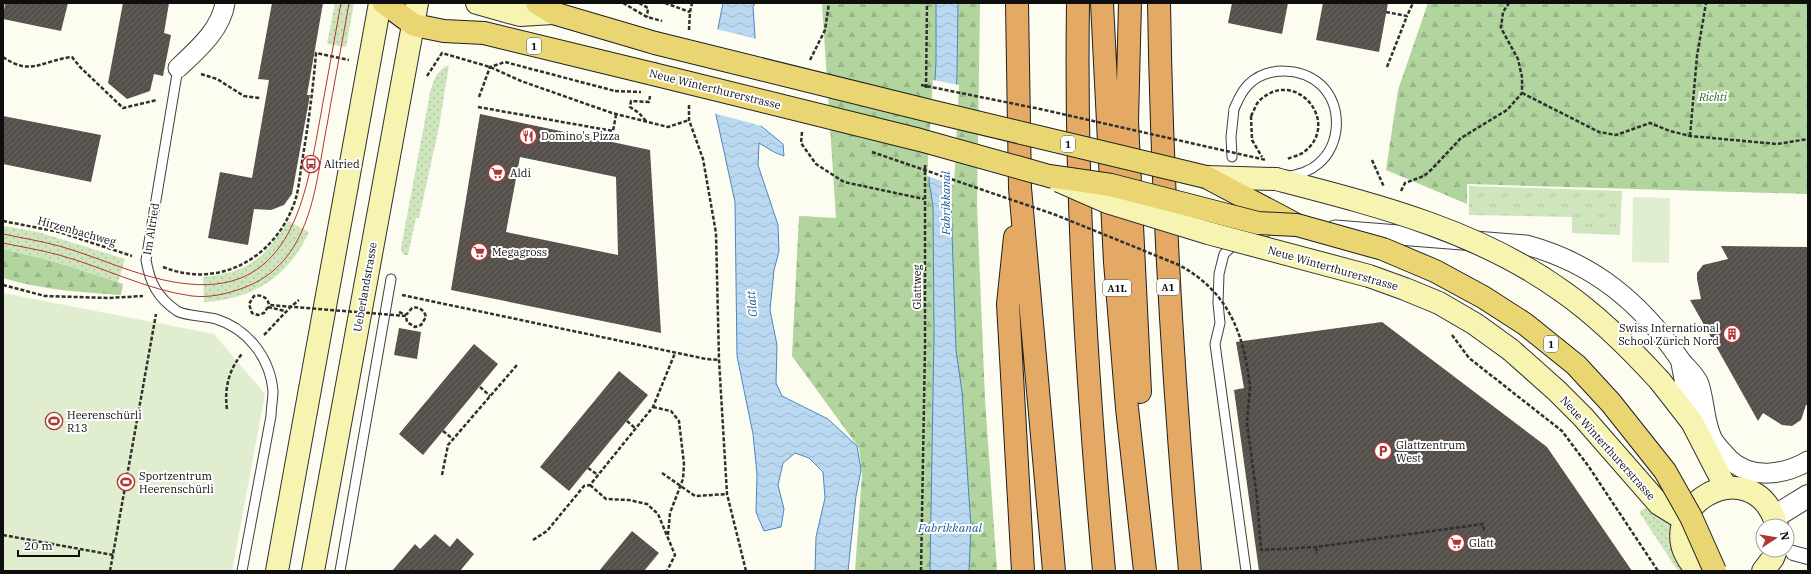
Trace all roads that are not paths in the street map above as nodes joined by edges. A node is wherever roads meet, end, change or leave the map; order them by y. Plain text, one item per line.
1 (225, 3) edge
2 (380, 3) edge
3 (384, 3) edge
4 (417, 3) edge
5 (477, 3) edge
6 (1017, 3) edge
7 (1078, 3) edge
8 (1102, 3) edge
9 (1130, 3) edge
10 (1158, 3) edge
11 (545, 8) edge
12 (414, 25) junction
13 (178, 68) joint
14 (1232, 157) dead end
15 (1276, 167) junction
16 (1049, 176) junction
17 (1206, 177) junction
18 (1020, 188) junction
19 (1297, 225) junction
20 (1266, 232) joint
21 (391, 279) dead end
22 (1680, 360) junction
23 (1692, 422) junction
24 (1808, 462) edge
25 (1726, 488) junction
26 (1808, 496) edge
27 (1774, 518) edge
28 (1780, 518) edge
29 (1684, 523) junction
30 (1795, 554) edge
31 (1808, 557) edge
32 (1773, 558) edge
33 (242, 571) edge
34 (277, 571) edge
35 (313, 571) edge
36 (340, 571) edge
37 (1023, 571) edge
38 (1054, 571) edge
39 (1104, 571) edge
40 (1145, 571) edge
41 (1149, 571) edge
42 (1190, 571) edge
43 (1246, 571) edge
44 (1698, 571) edge
45 (1715, 571) edge
46 (1764, 571) edge

1 - 13 street
2 - 34 main road
3 - 12 main road, Neue Winterthurerstrasse / 1
4 - 12 main road, Ueberlandstrasse
5 - 11 main road, Neue Winterthurerstrasse
6 - 18 highway
7 - 39 highway
8 - 40 highway, A1L
9 - 41 highway
10 - 42 highway, A1
11 - 17 main road, Neue Winterthurerstrasse / 1, bridge
12 - 16 main road, Neue Winterthurerstrasse / 1, bridge
12 - 35 main road, Ueberlandstrasse
13 - 33 lane, Im Altried
14 - 15 lane, bridge
15 - 17 main road, Neue Winterthurerstrasse
15 - 23 main road, Neue Winterthurerstrasse, bridge
16 - 19 main road, Neue Winterthurerstrasse / 1, bridge
16 - 29 main road, Neue Winterthurerstrasse, bridge
17 - 19 main road, Neue Winterthurerstrasse / 1, bridge
18 - 37 highway
18 - 38 highway
19 - 45 main road, Neue Winterthurerstrasse / 1, bridge
20 - 22 street
20 - 43 lane
21 - 36 lane
22 - 23 street
22 - 24 street
23 - 25 main road, Neue Winterthurerstrasse
25 - 27 main road
25 - 29 main road
26 - 28 street
29 - 44 main road
30 - 31 street
32 - 46 main road

